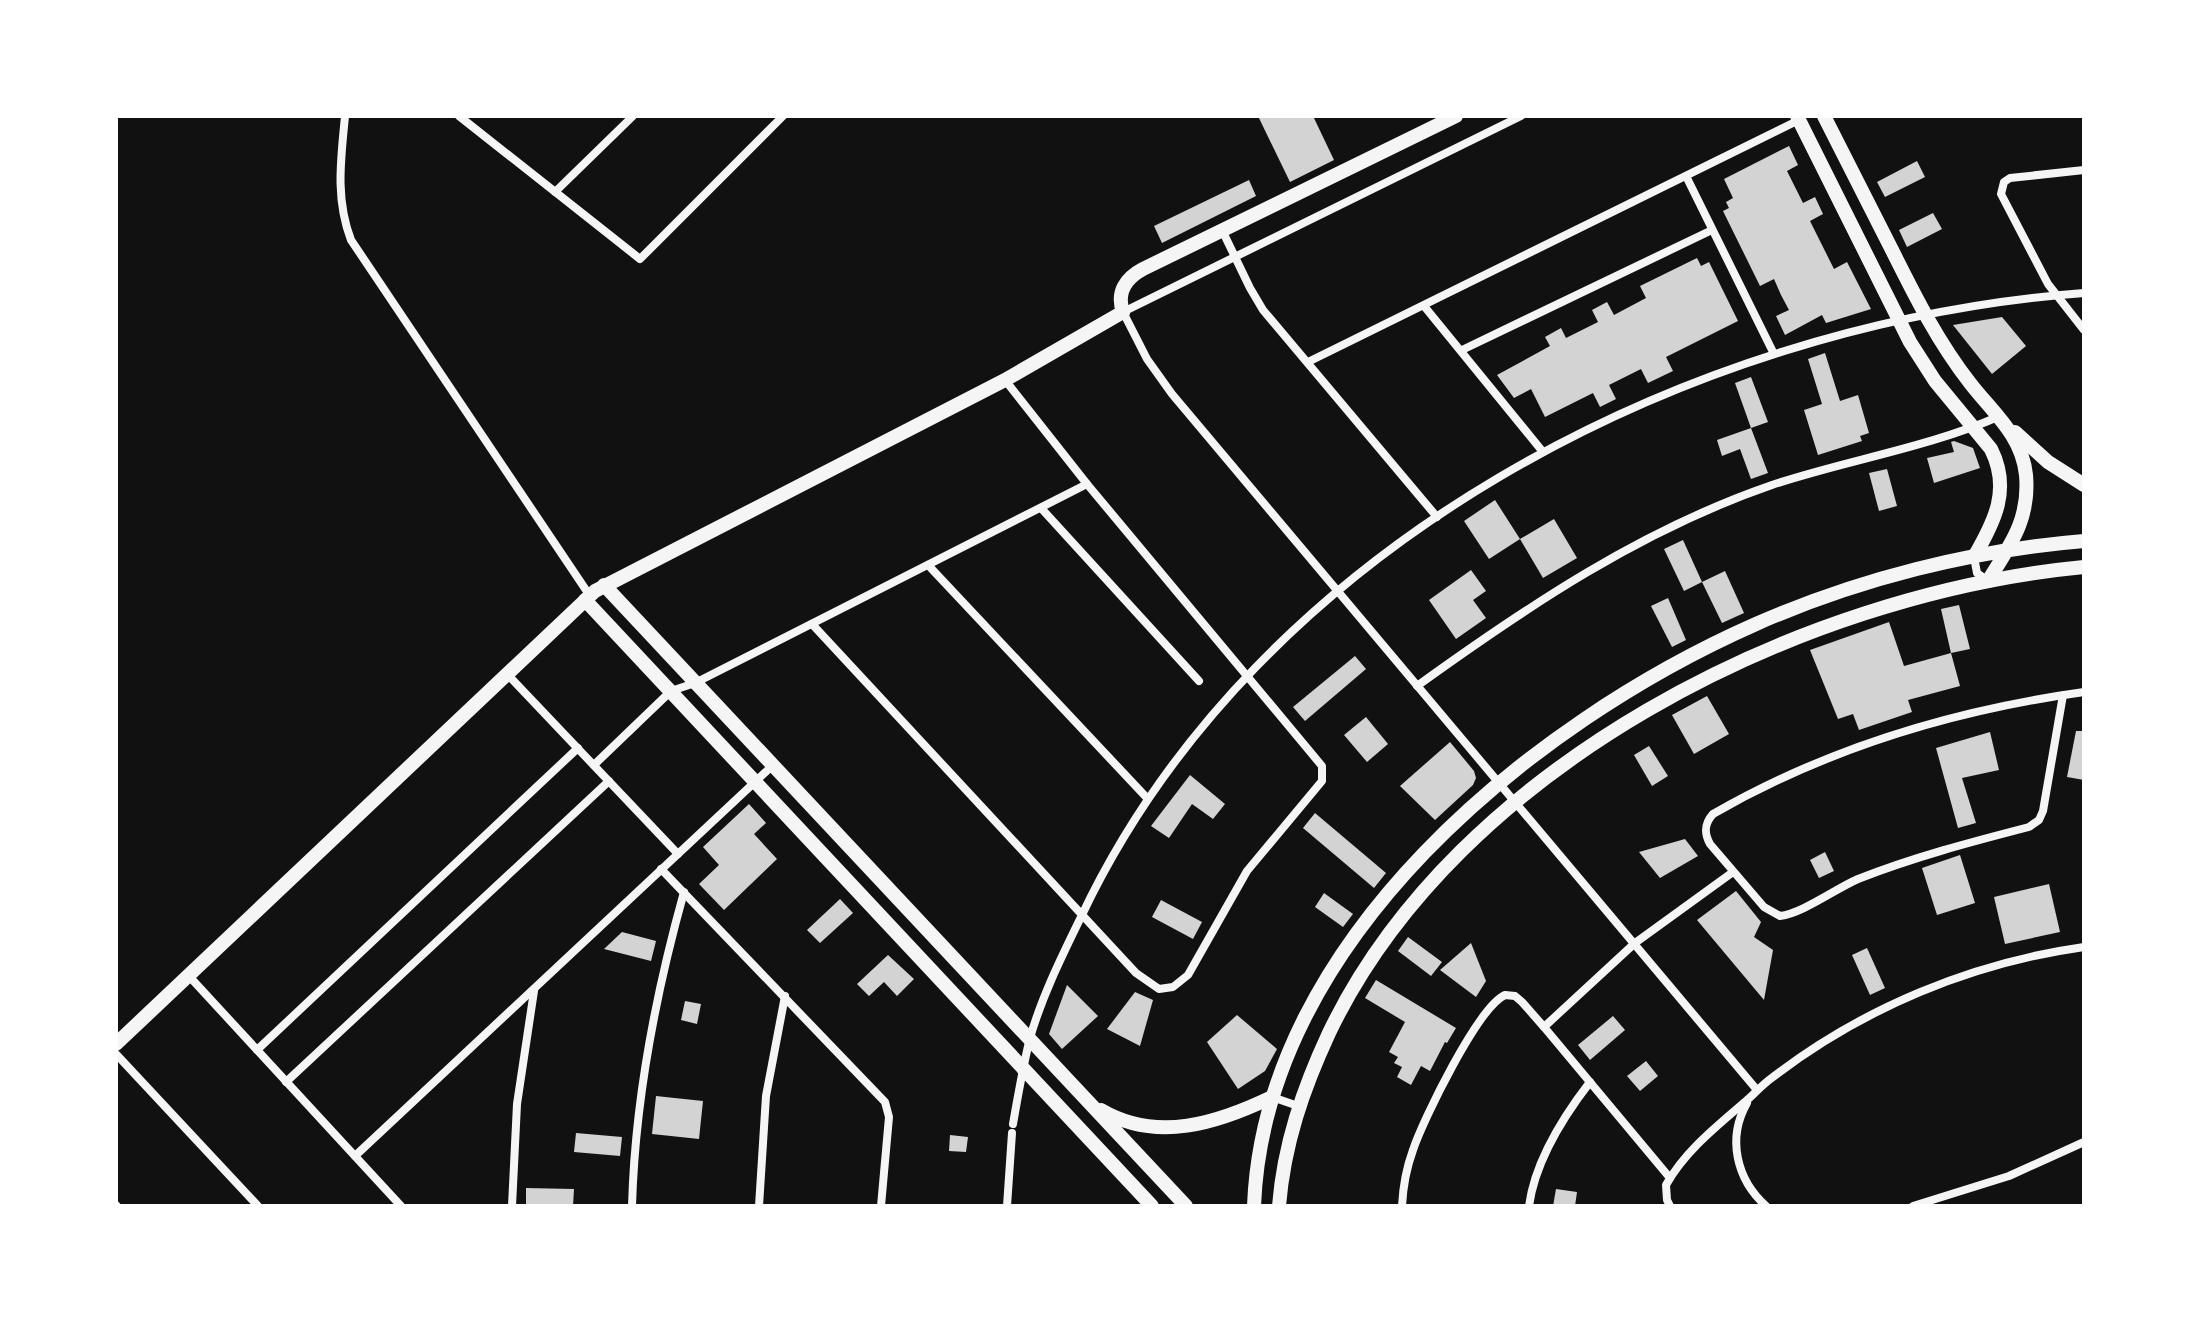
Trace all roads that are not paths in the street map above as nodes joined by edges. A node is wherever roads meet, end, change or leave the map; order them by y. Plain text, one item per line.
1 (345, 116) edge
2 (459, 116) edge
3 (479, 116) edge
4 (633, 116) edge
5 (783, 116) edge
6 (1456, 116) edge
7 (1521, 116) edge
8 (1824, 116) edge
9 (1800, 117) edge
10 (470, 125) junction
11 (2084, 170) edge
12 (1686, 176) junction
13 (555, 192) junction
14 (1222, 230) junction
15 (1712, 230) junction
16 (1235, 257) junction
17 (2084, 293) edge
18 (2056, 296) junction
19 (1424, 306) junction
20 (1123, 312) junction
21 (1924, 314) junction
22 (1898, 320) junction
23 (2084, 330) edge
24 (1462, 350) junction
25 (1774, 354) junction
26 (1308, 362) junction
27 (1005, 380) junction
28 (2004, 421) junction
29 (1973, 428) junction
30 (1543, 452) junction
31 (1087, 484) junction
32 (2084, 485) edge
33 (1041, 508) junction
34 (1437, 517) junction
35 (2084, 541) edge
36 (2006, 551) junction
37 (1974, 557) junction
38 (928, 565) junction
39 (2084, 567) edge
40 (1988, 581) junction
41 (604, 585) junction
42 (1339, 591) junction
43 (587, 598) junction
44 (812, 624) junction
45 (508, 675) junction
46 (1248, 676) junction
47 (1199, 681) dead end
48 (695, 683) junction
49 (1417, 686) junction
50 (671, 691) junction
51 (2084, 692) edge
52 (2063, 695) junction
53 (578, 748) junction
54 (594, 765) junction
55 (772, 766) junction
56 (609, 781) junction
57 (756, 781) junction
58 (1499, 783) junction
59 (1147, 798) junction
60 (1517, 802) junction
61 (678, 854) junction
62 (661, 869) junction
63 (1733, 872) junction
64 (684, 892) junction
65 (1082, 914) junction
66 (1635, 943) junction
67 (2084, 947) edge
68 (188, 975) junction
69 (534, 990) junction
70 (785, 996) junction
71 (1544, 1027) junction
72 (1030, 1040) junction
73 (116, 1044) edge
74 (257, 1050) junction
75 (116, 1054) edge
76 (1024, 1067) junction
77 (286, 1082) junction
78 (1590, 1082) junction
79 (1757, 1090) junction
80 (1272, 1097) junction
81 (1749, 1098) junction
82 (1090, 1104) junction
83 (1298, 1106) junction
84 (2084, 1142) edge
85 (355, 1156) junction
86 (1670, 1178) junction
87 (258, 1206) edge
88 (401, 1206) edge
89 (512, 1206) edge
90 (632, 1206) edge
91 (759, 1206) edge
92 (881, 1206) edge
93 (1007, 1206) edge
94 (1152, 1206) edge
95 (1186, 1206) edge
96 (1254, 1206) edge
97 (1279, 1206) edge
98 (1402, 1206) edge
99 (1529, 1206) edge
100 (1670, 1206) edge
101 (1766, 1206) edge
102 (1913, 1206) edge

1 - 43 street
2 - 10 street
3 - 10 street
4 - 13 street
5 - 13 street
6 - 14 street
7 - 16 street
8 - 21 street
9 - 12 street
9 - 22 street
10 - 13 street
11 - 18 street
12 - 15 street
12 - 19 street
14 - 16 street
14 - 20 street
15 - 24 street
15 - 25 street
16 - 20 street
16 - 26 street
17 - 18 street
18 - 21 street
18 - 23 street
19 - 24 street
19 - 26 street
20 - 27 street
20 - 42 street
21 - 22 street
21 - 28 street
22 - 25 street
22 - 29 street
24 - 30 street
25 - 30 street
26 - 34 street
27 - 31 street
27 - 41 street
28 - 29 street
28 - 32 street
28 - 36 street
29 - 37 street
29 - 49 street
30 - 34 street
31 - 33 street
31 - 46 street
33 - 38 street
33 - 47 street
34 - 42 street
35 - 36 street
36 - 37 street
36 - 40 street
37 - 40 street
37 - 58 street
38 - 44 street
38 - 59 street
39 - 40 street
40 - 60 street
41 - 43 street
41 - 48 street
42 - 46 street
42 - 49 street
43 - 45 street
43 - 50 street
44 - 48 street
44 - 65 street
45 - 53 street
45 - 68 street
46 - 59 street
46 - 65 street
48 - 50 street
48 - 55 street
49 - 58 street
50 - 54 street
50 - 57 street
51 - 52 street
52 - 63 street
52 - 63 street
53 - 54 street
53 - 74 street
54 - 56 street
55 - 57 street
55 - 72 street
56 - 61 street
56 - 77 street
57 - 61 street
57 - 76 street
58 - 60 street
58 - 80 street
59 - 65 street
60 - 66 street
60 - 83 street
61 - 62 street
62 - 64 street
62 - 69 street
63 - 66 street
64 - 70 street
64 - 90 street
65 - 72 street
66 - 71 street
66 - 79 street
67 - 79 street
68 - 73 street
68 - 74 street
69 - 85 street
69 - 89 street
70 - 91 street
70 - 92 street
71 - 78 street
71 - 98 street
72 - 76 street
72 - 82 street
74 - 77 street
75 - 87 street
76 - 93 street
76 - 94 street
77 - 85 street
78 - 86 street
78 - 99 street
79 - 81 street
80 - 82 street
80 - 83 street
80 - 96 street
81 - 86 street
81 - 101 street
82 - 95 street
83 - 97 street
84 - 102 street
85 - 88 street
86 - 100 street

